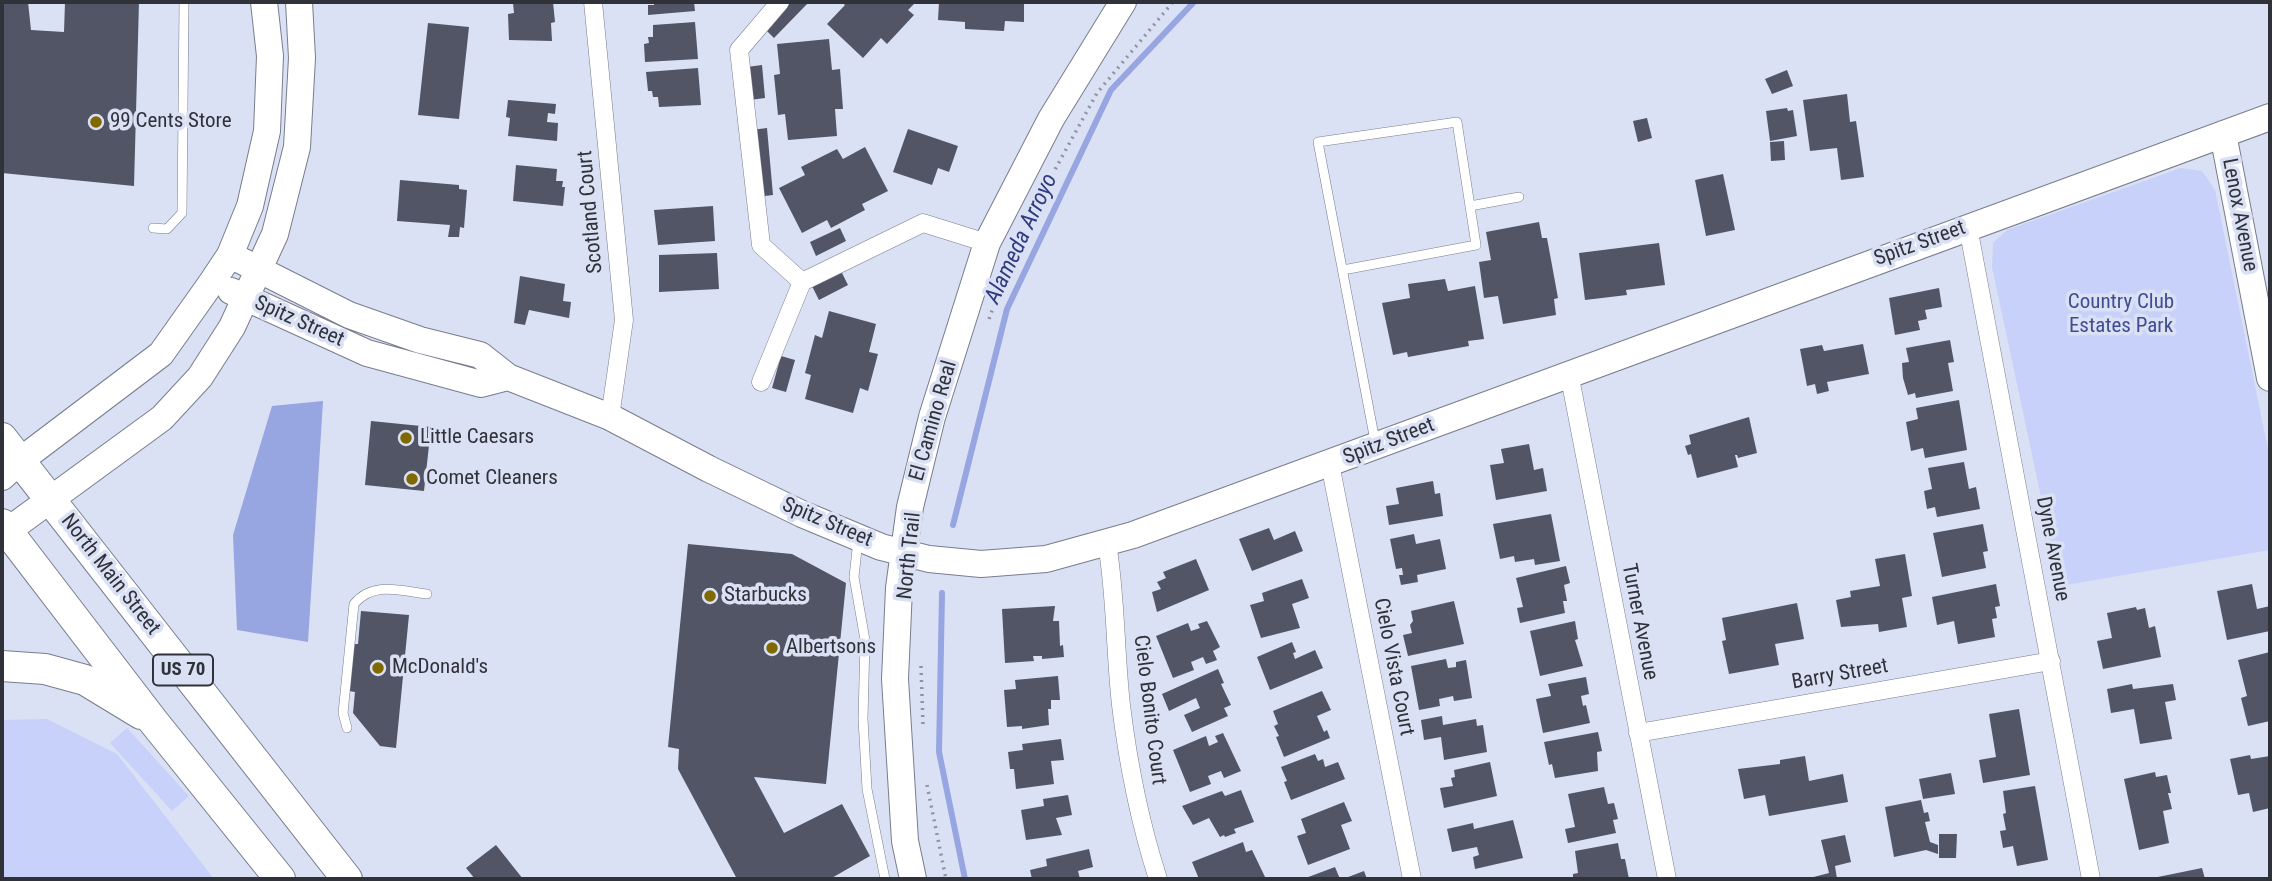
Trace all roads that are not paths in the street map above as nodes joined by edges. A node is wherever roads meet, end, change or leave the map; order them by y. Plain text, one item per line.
1 (184, 2) edge
2 (264, 2) edge
3 (299, 2) edge
4 (593, 2) edge
5 (780, 2) edge
6 (1123, 2) edge
7 (2270, 117) edge
8 (2223, 134) junction
9 (1519, 197) dead end
10 (1470, 206) junction
11 (1968, 227) junction
12 (153, 228) dead end
13 (987, 243) junction
14 (229, 255) junction
15 (259, 269) junction
16 (1343, 270) junction
17 (212, 282) junction
18 (802, 282) junction
19 (246, 298) junction
20 (1569, 373) junction
21 (508, 377) junction
22 (2270, 378) edge
23 (761, 382) dead end
24 (610, 417) junction
25 (1376, 446) junction
26 (8, 458) edge
27 (1330, 464) junction
28 (50, 498) junction
29 (4, 530) edge
30 (858, 538) junction
31 (1107, 543) junction
32 (904, 551) junction
33 (427, 594) dead end
34 (2050, 661) junction
35 (2, 666) edge
36 (153, 722) junction
37 (346, 728) dead end
38 (1638, 733) junction
39 (280, 879) edge
40 (347, 879) edge
41 (885, 879) edge
42 (913, 879) edge
43 (1158, 879) edge
44 (1412, 879) edge
45 (1667, 879) edge
46 (2091, 879) edge

1 - 12 lane
2 - 14 street
3 - 15 street
4 - 24 street, Scotland Court
5 - 18 street
6 - 13 street, El Camino Real
7 - 8 street, Spitz Street
8 - 11 street, Spitz Street
8 - 22 street, Lenox Avenue
9 - 10 lane
10 - 16 lane
10 - 16 lane
11 - 20 street, Spitz Street
11 - 34 street, Dyne Avenue
13 - 18 street
13 - 32 street, El Camino Real
14 - 15 street, Spitz Street
14 - 17 street
15 - 19 street
15 - 21 street, Spitz Street
16 - 25 lane
17 - 19 street, Spitz Street
17 - 26 street
18 - 23 street
19 - 21 street, Spitz Street
19 - 28 street
20 - 25 street, Spitz Street
20 - 38 street, Turner Avenue
21 - 24 street, Spitz Street
24 - 30 street, Spitz Street
25 - 27 street, Spitz Street
26 - 28 main road, North Main Street / US 70
27 - 31 street, Spitz Street
27 - 44 street, Cielo Vista Court
28 - 29 street
28 - 40 main road, North Main Street / US 70
29 - 36 main road, US 70
30 - 32 street, Spitz Street
30 - 41 lane
31 - 32 street, Spitz Street
31 - 43 street, Cielo Bonito Court
32 - 42 street, El Camino Real
33 - 37 lane
34 - 38 street, Barry Street
34 - 46 street, Dyne Avenue
35 - 36 main road
36 - 39 main road, US 70
38 - 45 street, Turner Avenue

